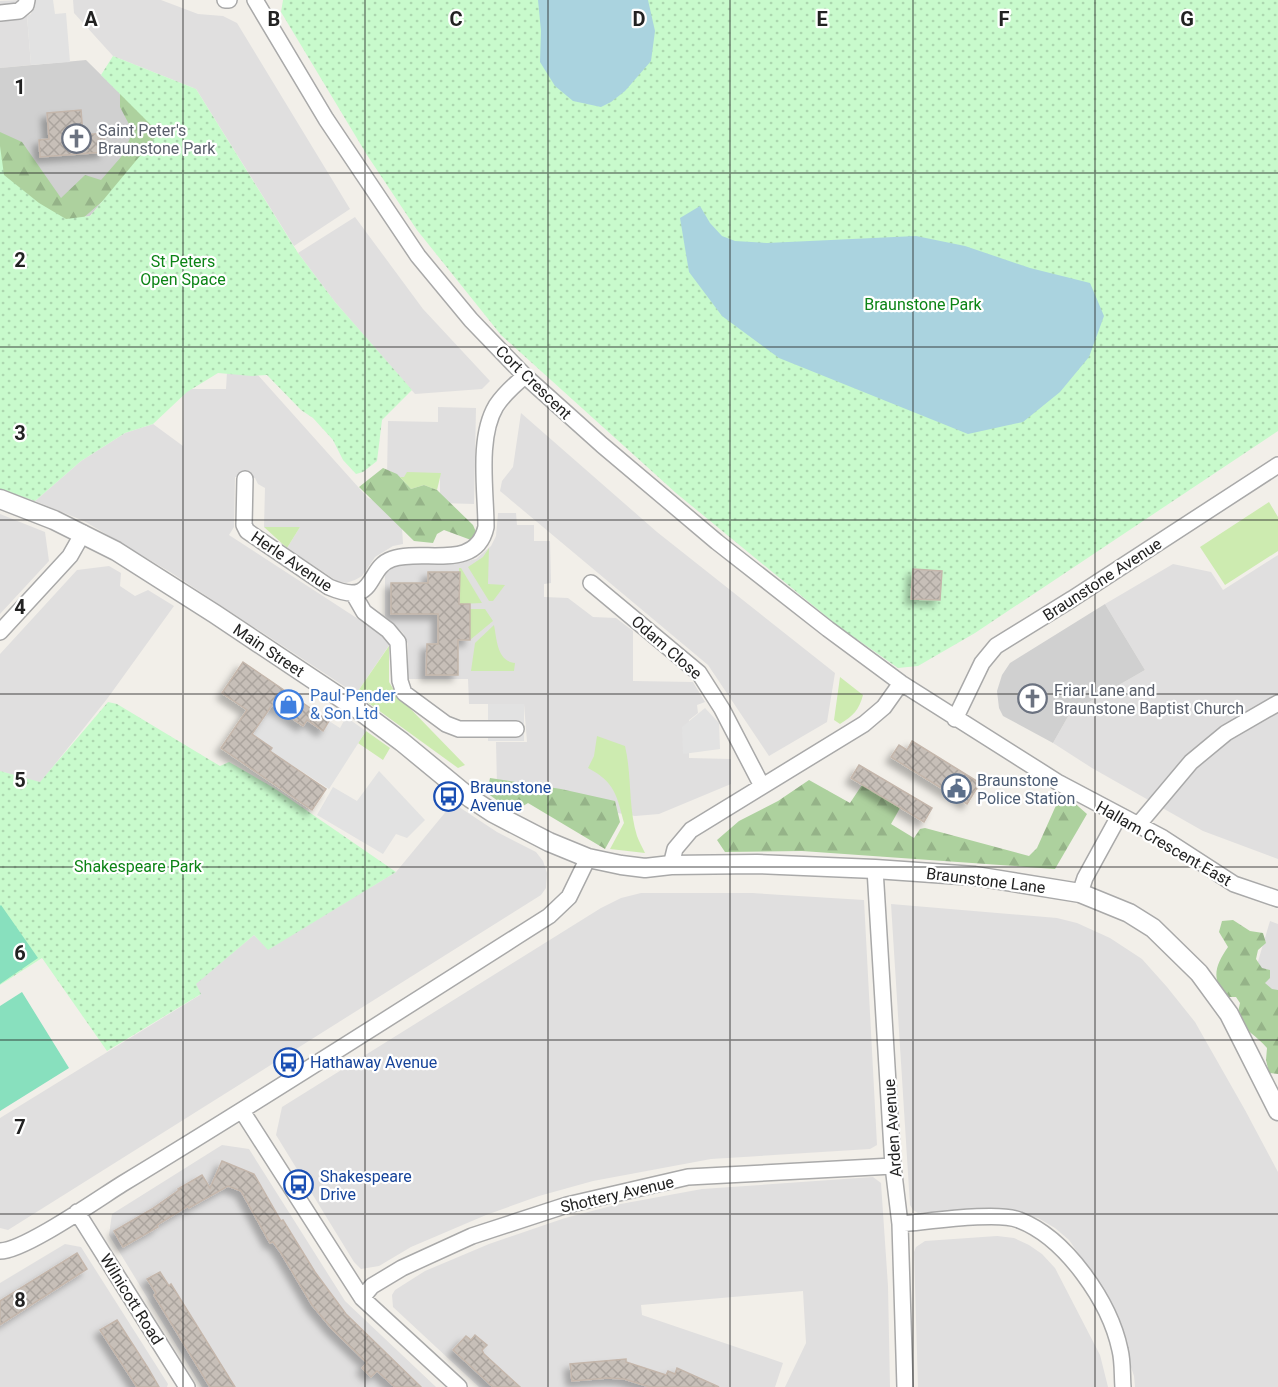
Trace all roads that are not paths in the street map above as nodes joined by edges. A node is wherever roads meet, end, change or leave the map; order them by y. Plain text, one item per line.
1 (27, 0) edge
2 (225, 0) edge
3 (229, 0) edge
4 (255, 0) edge
5 (0, 13) edge
6 (525, 376) junction
7 (1278, 465) edge
8 (245, 479) dead end
9 (0, 499) edge
10 (83, 533) junction
11 (591, 583) dead end
12 (353, 593) junction
13 (0, 632) edge
14 (901, 683) junction
15 (1278, 703) edge
16 (955, 719) junction
17 (516, 729) dead end
18 (762, 786) junction
19 (1119, 816) junction
20 (1138, 825) junction
21 (588, 858) junction
22 (671, 865) junction
23 (875, 869) junction
24 (1080, 893) junction
25 (1278, 900) edge
26 (242, 1111) junction
27 (1278, 1111) edge
28 (893, 1166) junction
29 (77, 1212) junction
30 (900, 1224) junction
31 (0, 1251) edge
32 (362, 1298) junction
33 (187, 1387) edge
34 (459, 1387) edge
35 (905, 1387) edge
36 (1124, 1387) edge

1 - 5 street
2 - 3 street
4 - 6 street, Cort Crescent
6 - 12 street, Herle Avenue
6 - 14 street, Cort Crescent
7 - 16 street, Braunstone Avenue
8 - 12 street, Herle Avenue
9 - 10 street, Main Street
10 - 13 street
10 - 21 street, Main Street
11 - 18 street, Odam Close
12 - 17 street, Herle Avenue
14 - 16 street, Hallam Crescent East
14 - 18 street
15 - 20 street
16 - 19 street, Hallam Crescent East
18 - 22 street
19 - 20 street, Hallam Crescent East
19 - 24 street
20 - 25 street, Hallam Crescent East
21 - 22 street, Braunstone Lane
21 - 26 street
22 - 23 street, Braunstone Lane
23 - 24 street, Braunstone Lane
23 - 28 street, Arden Avenue
24 - 27 street, Braunstone Lane
26 - 29 street
26 - 32 street
28 - 30 street, Arden Avenue
28 - 32 street, Shottery Avenue
29 - 31 street
29 - 33 street, Wilnicott Road
30 - 35 street, Arden Avenue
30 - 36 street
32 - 34 street

